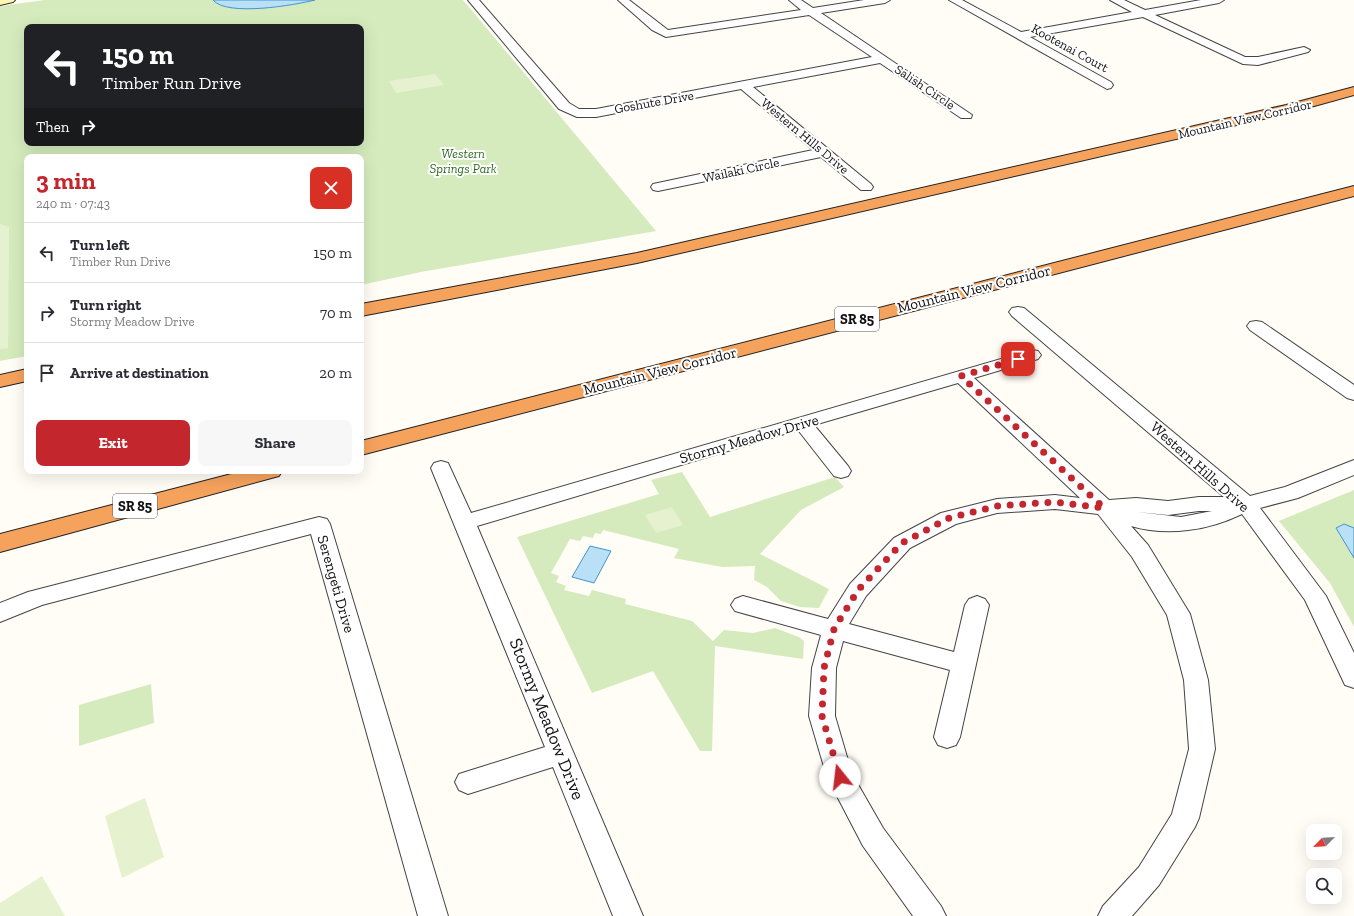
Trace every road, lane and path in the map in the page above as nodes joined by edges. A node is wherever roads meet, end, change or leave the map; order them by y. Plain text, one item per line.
1 (9, 0) edge
2 (473, 0) edge
3 (623, 0) edge
4 (794, 0) edge
5 (885, 0) edge
6 (954, 0) edge
7 (1115, 0) edge
8 (1218, 0) edge
9 (0, 1) edge
10 (812, 12) junction
11 (1144, 14) junction
12 (1019, 36) junction
13 (1304, 50) dead end
14 (883, 59) junction
15 (1107, 85) dead end
16 (744, 86) junction
17 (1354, 91) edge
18 (966, 115) dead end
19 (824, 152) junction
20 (658, 187) dead end
21 (866, 187) dead end
22 (1354, 191) edge
23 (364, 309) edge
24 (1018, 312) dead end
25 (1256, 326) dead end
26 (1032, 355) dead end
27 (24, 376) edge
28 (961, 376) junction
29 (0, 381) edge
30 (1354, 394) edge
31 (802, 423) junction
32 (364, 447) edge
33 (1354, 467) edge
34 (441, 468) dead end
35 (841, 471) dead end
36 (260, 474) edge
37 (1246, 504) junction
38 (1104, 508) junction
39 (465, 522) junction
40 (0, 543) edge
41 (743, 605) dead end
42 (977, 605) dead end
43 (0, 614) edge
44 (834, 629) junction
45 (962, 664) junction
46 (1354, 678) edge
47 (947, 737) dead end
48 (561, 752) junction
49 (468, 782) dead end
50 (433, 916) edge
51 (628, 916) edge
52 (931, 916) edge
53 (1113, 916) edge

1 - 9 main road
2 - 16 street, Goshute Drive
3 - 10 street
4 - 10 street, Salish Circle
5 - 10 street
6 - 12 street, Kootenai Court
7 - 11 street
8 - 11 street
10 - 14 street, Salish Circle
11 - 12 street
11 - 13 street
12 - 15 street, Kootenai Court
14 - 16 street, Goshute Drive
14 - 18 street, Salish Circle
16 - 19 street, Western Hills Drive
17 - 23 highway, Mountain View Corridor
19 - 20 street, Wailaki Circle
19 - 21 street, Western Hills Drive
22 - 32 highway, Mountain View Corridor / SR 85
24 - 37 street, Western Hills Drive
25 - 30 street
26 - 28 street, Stormy Meadow Drive
27 - 29 highway
28 - 31 street, Stormy Meadow Drive
28 - 38 street
31 - 35 street
31 - 39 street, Stormy Meadow Drive
33 - 37 street
34 - 39 street, Stormy Meadow Drive
36 - 40 highway, SR 85
37 - 38 street
37 - 46 street, Western Hills Drive
38 - 44 street
38 - 53 street
39 - 48 street, Stormy Meadow Drive
41 - 44 street
42 - 45 street
43 - 50 street, Serengeti Drive
44 - 45 street
44 - 52 street
45 - 47 street
48 - 49 street
48 - 51 street, Stormy Meadow Drive

